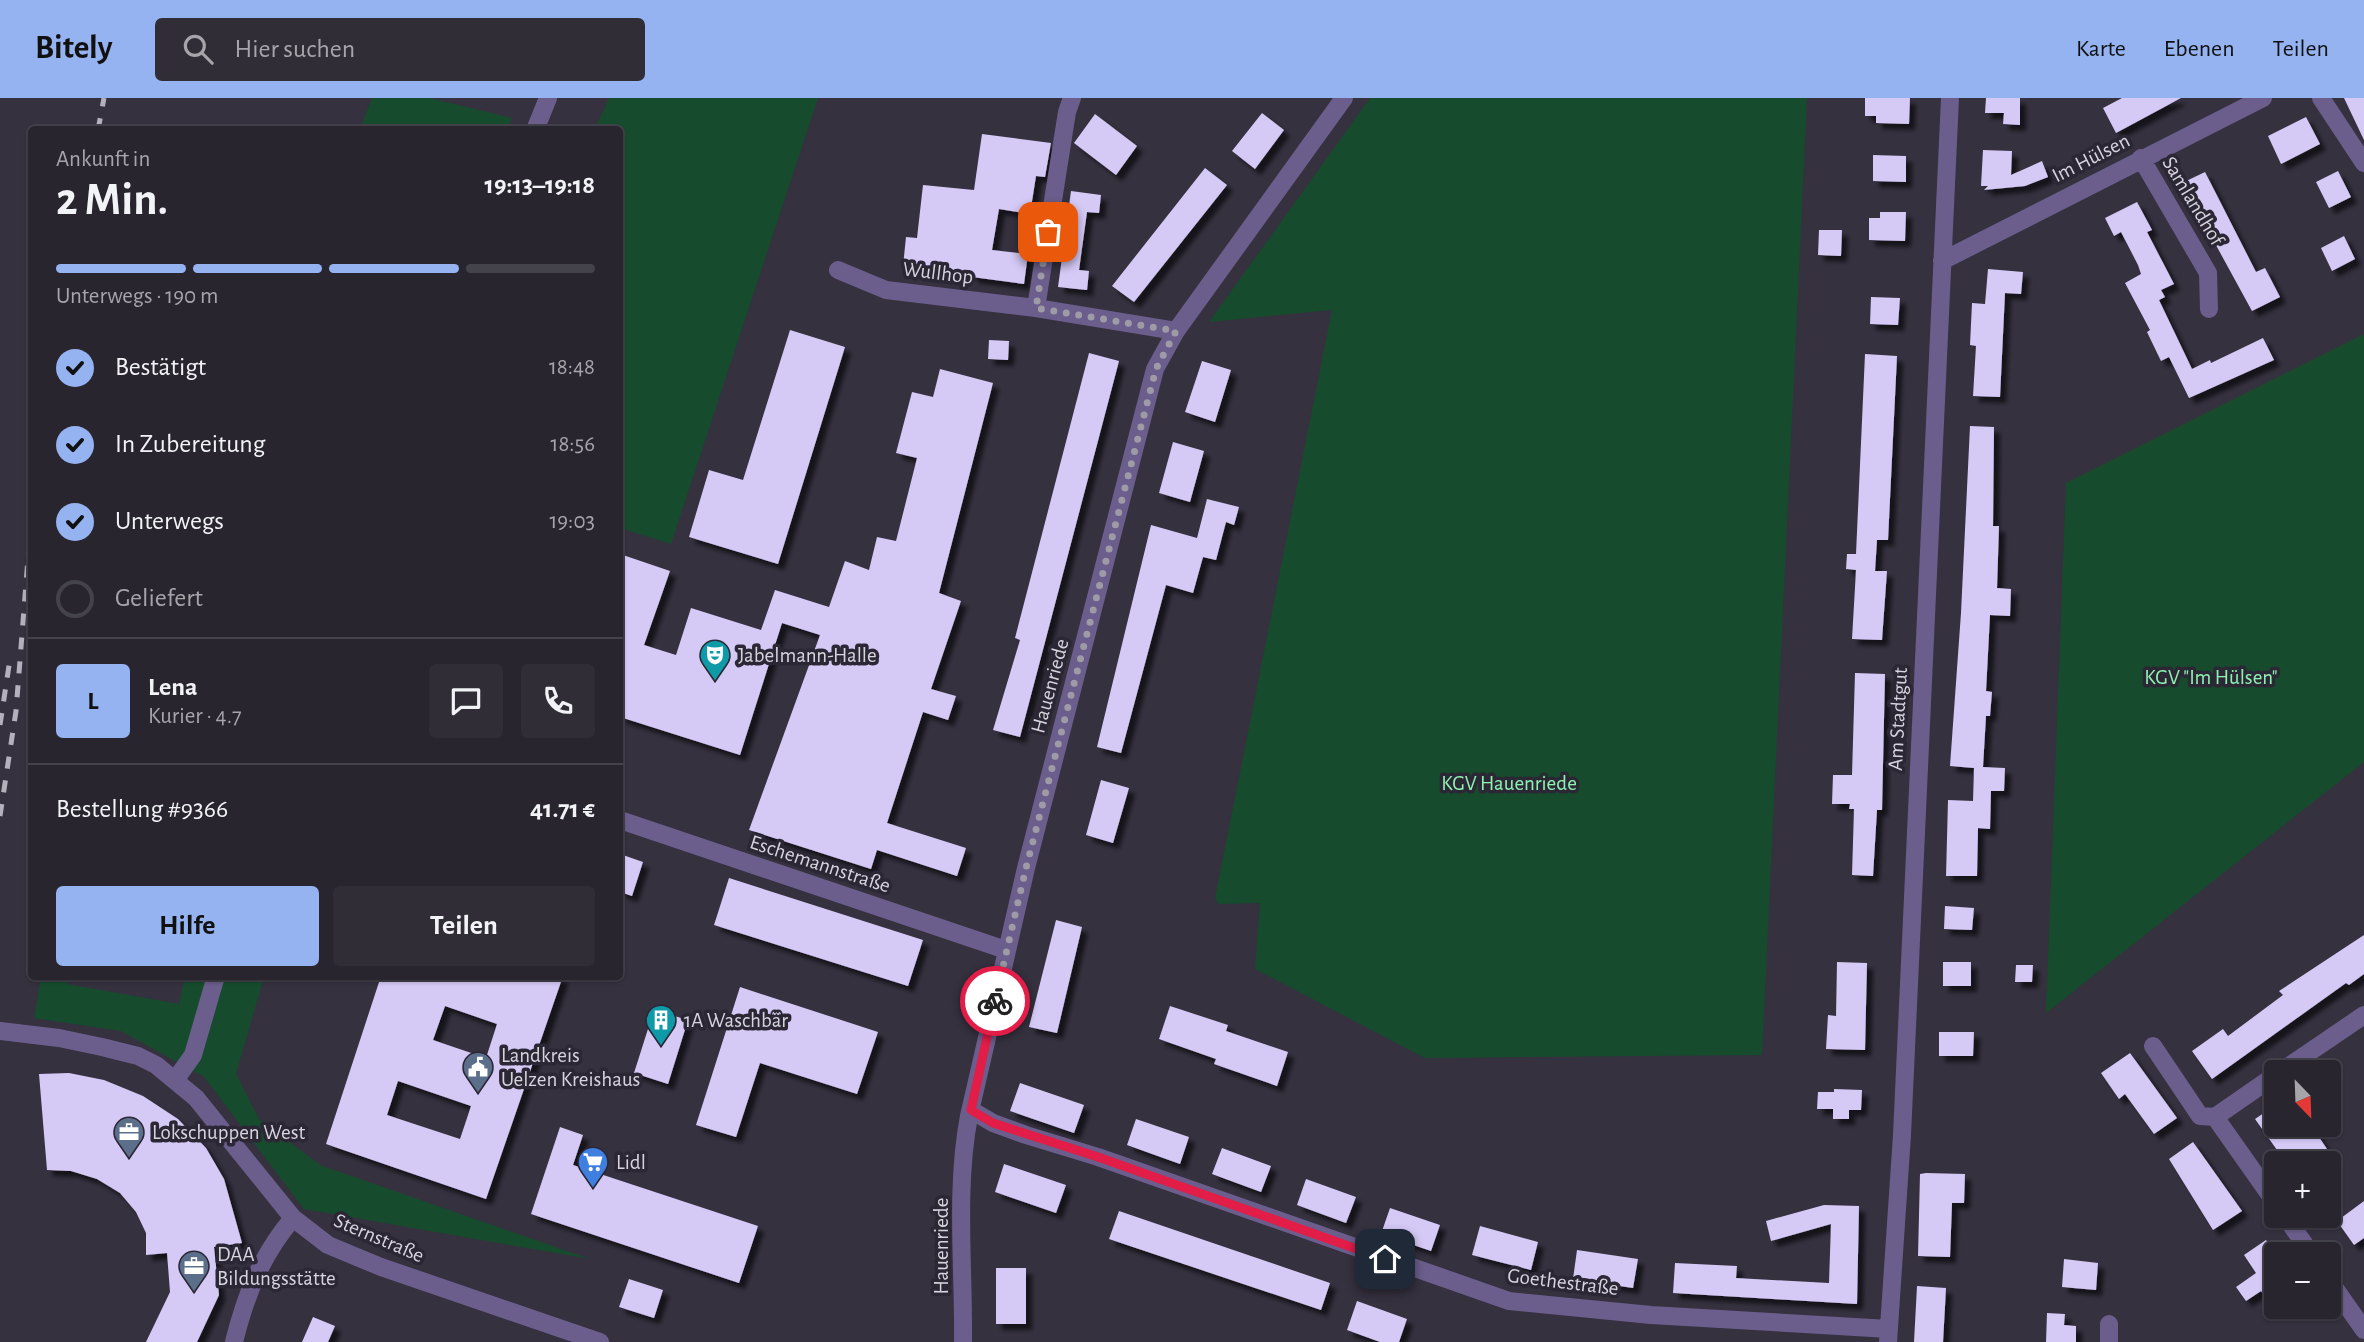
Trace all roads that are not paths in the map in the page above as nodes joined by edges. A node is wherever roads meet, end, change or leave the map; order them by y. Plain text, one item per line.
1 (548, 98) edge
2 (1072, 98) edge
3 (1344, 98) edge
4 (1950, 98) edge
5 (2263, 98) edge
6 (2321, 98) edge
7 (2230, 106) edge
8 (537, 126) edge
9 (2141, 158) junction
10 (2364, 163) edge
11 (1941, 261) junction
12 (838, 270) dead end
13 (1036, 308) junction
14 (2209, 309) dead end
15 (1176, 331) junction
16 (623, 821) edge
17 (1006, 950) junction
18 (215, 980) edge
19 (2364, 1015) edge
20 (0, 1031) edge
21 (2153, 1046) dead end
22 (2298, 1060) edge
23 (176, 1079) junction
24 (2264, 1084) edge
25 (971, 1110) junction
26 (2215, 1117) junction
27 (2264, 1187) edge
28 (293, 1218) junction
29 (2341, 1297) edge
30 (2364, 1330) edge
31 (1888, 1336) edge
32 (234, 1342) edge
33 (600, 1342) edge
34 (963, 1342) edge

1 - 8 street
2 - 13 street
3 - 15 street, Hauenriede
4 - 11 street, Am Stadtgut
5 - 7 street, Im Hülsen
6 - 10 street
7 - 9 street, Im Hülsen
9 - 11 street, Im Hülsen
9 - 14 street, Samlandhof
11 - 31 street, Am Stadtgut
12 - 13 street, Wullhop
13 - 15 street, Wullhop
15 - 17 street, Hauenriede
16 - 17 street, Eschemannstraße
17 - 25 street, Hauenriede
18 - 23 street
19 - 22 street
20 - 23 street, Sternstraße
21 - 26 street
23 - 28 street, Sternstraße
24 - 26 street
25 - 31 street, Goethestraße
25 - 34 street, Hauenriede
26 - 27 street
28 - 32 street
28 - 33 street, Sternstraße
29 - 30 street

